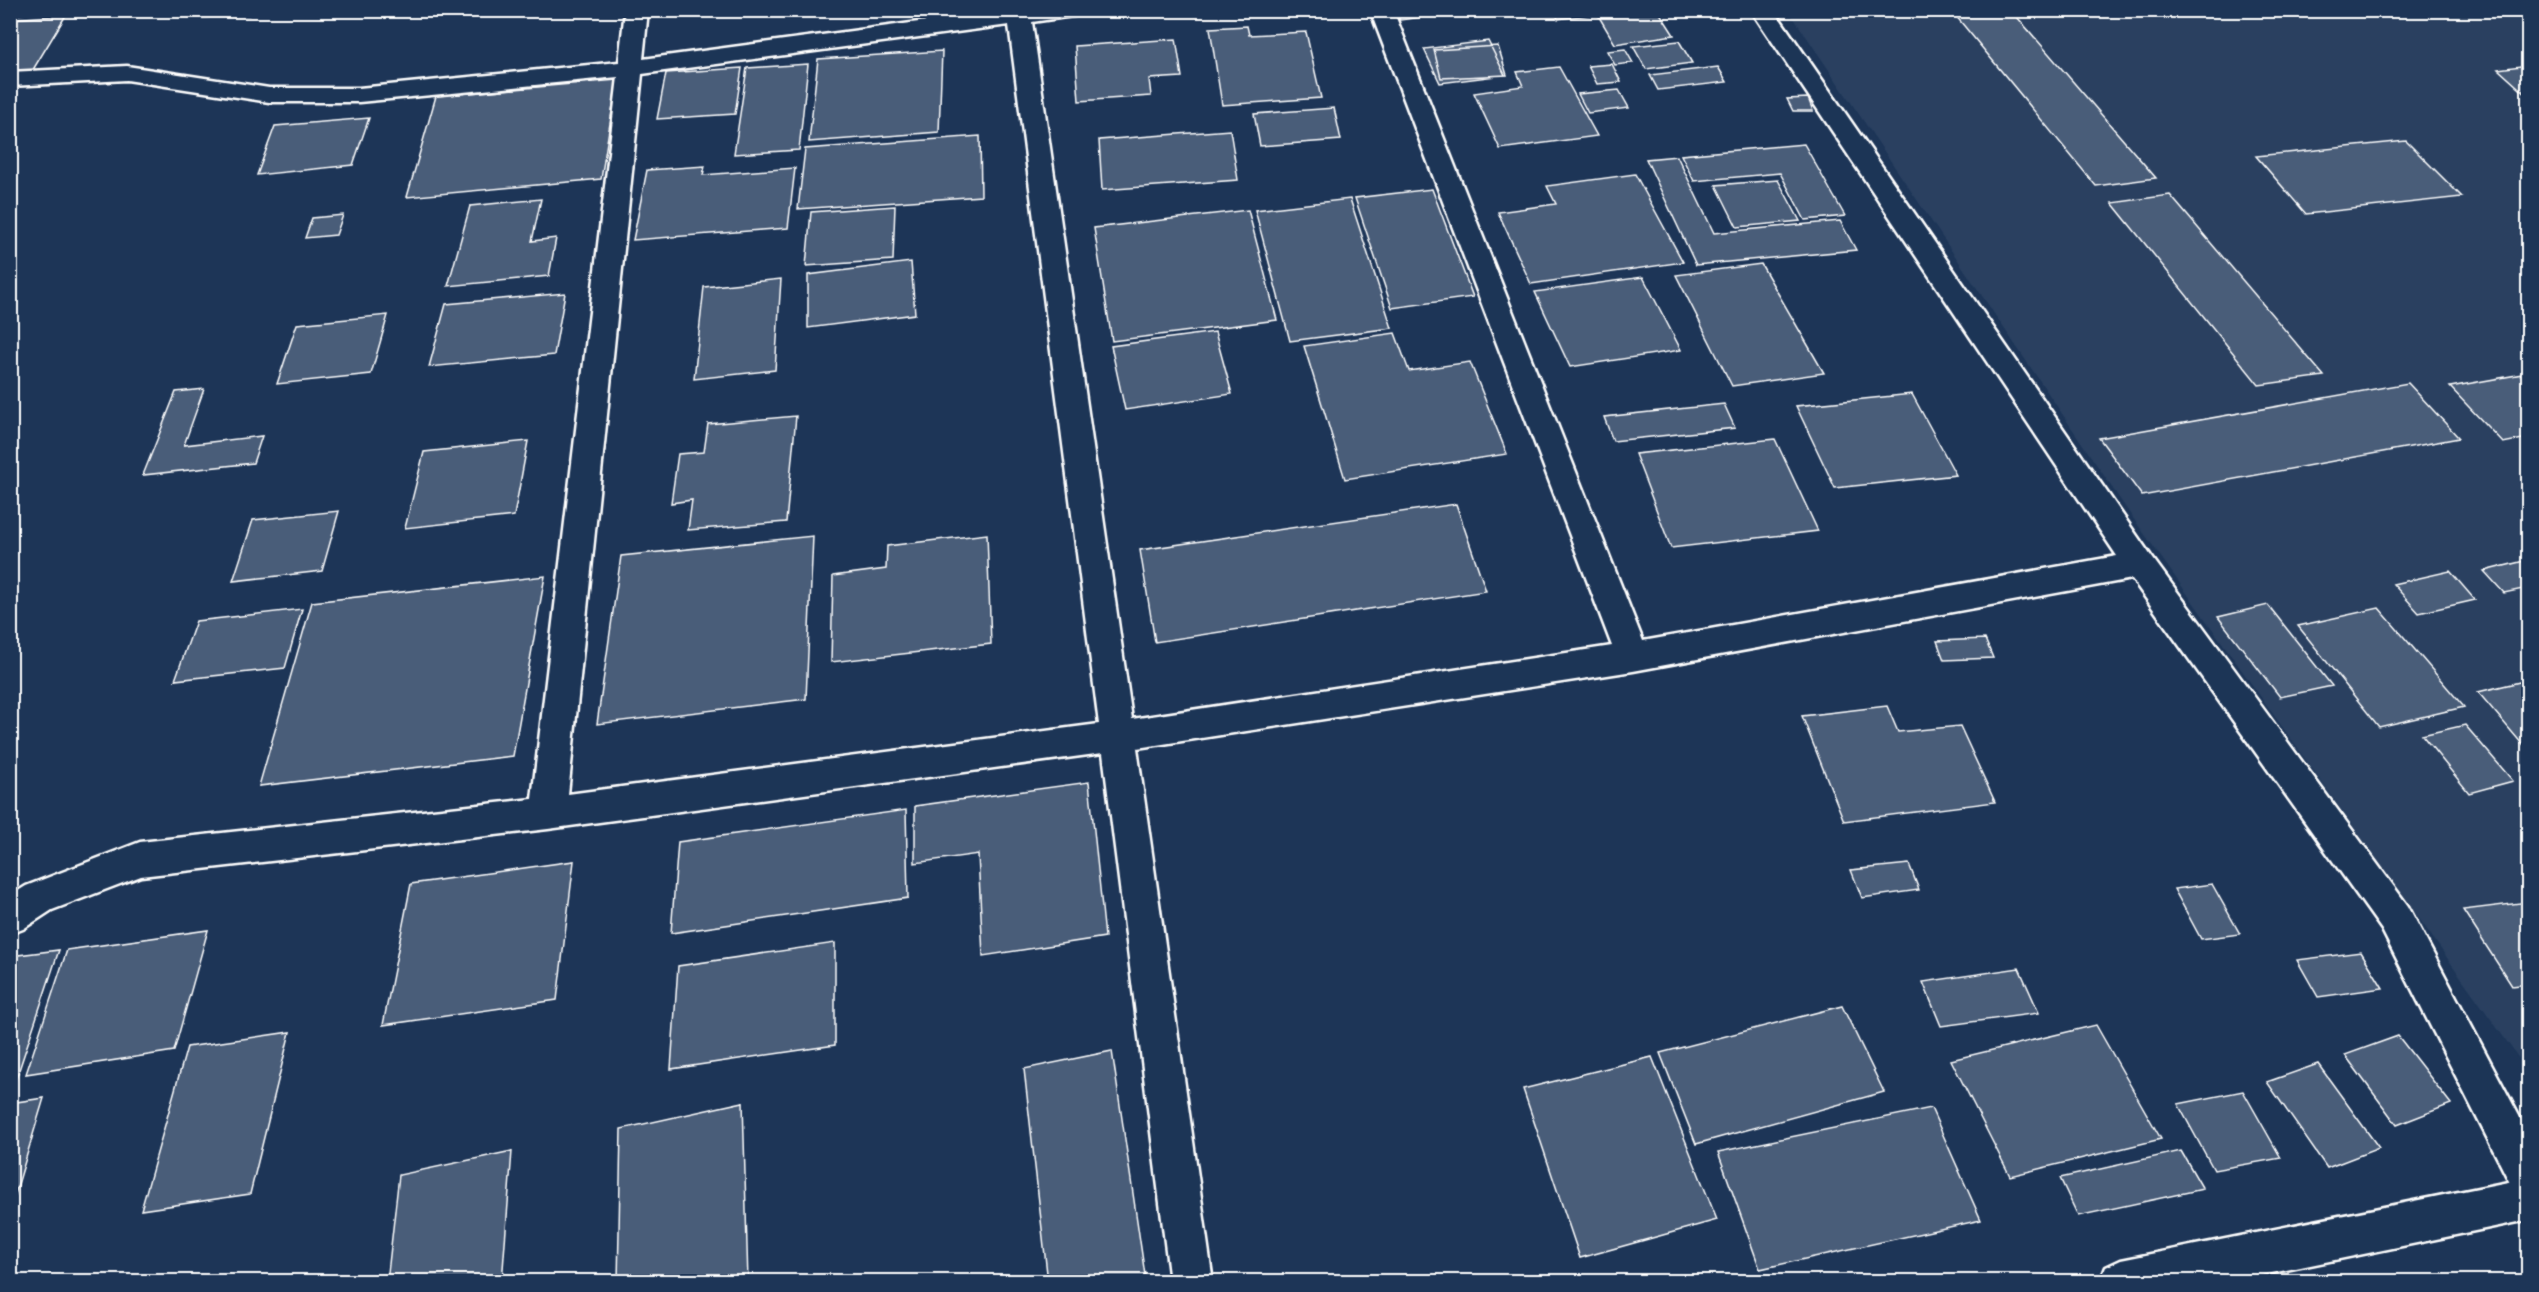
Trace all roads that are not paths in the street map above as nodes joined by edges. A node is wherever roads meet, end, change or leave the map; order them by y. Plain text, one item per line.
1 (637, 10) edge
2 (1072, 10) edge
3 (1381, 10) edge
4 (1762, 10) edge
5 (1020, 14) edge
6 (630, 68) junction
7 (10, 79) edge
8 (2140, 565) junction
9 (1633, 657) junction
10 (1118, 736) junction
11 (548, 813) junction
12 (10, 917) edge
13 (2529, 1174) edge
14 (2529, 1199) edge
15 (1192, 1281) edge
16 (2121, 1281) edge

1 - 6 street
2 - 5 street
3 - 9 street
4 - 8 street
5 - 6 street
5 - 10 street
6 - 7 street
6 - 11 street
8 - 9 street
8 - 13 street
9 - 10 street
10 - 11 street
10 - 15 street
11 - 12 street
14 - 16 street

